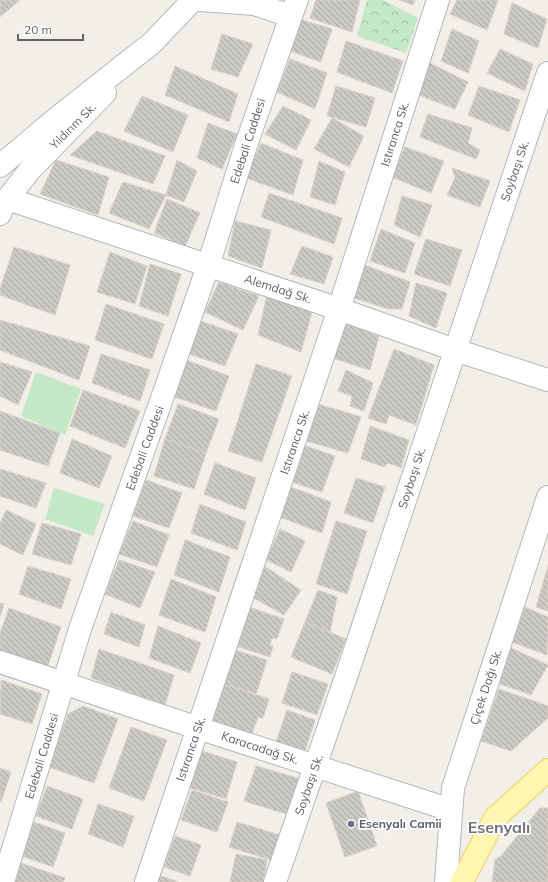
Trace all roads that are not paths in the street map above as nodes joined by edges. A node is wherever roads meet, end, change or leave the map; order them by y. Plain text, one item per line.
1 (193, 0) edge
2 (201, 0) edge
3 (438, 0) edge
4 (294, 8) edge
5 (548, 73) edge
6 (66, 122) junction
7 (1, 164) edge
8 (4, 206) edge
9 (208, 266) junction
10 (339, 309) junction
11 (455, 350) junction
12 (548, 380) edge
13 (548, 497) edge
14 (0, 662) edge
15 (64, 683) junction
16 (198, 728) junction
17 (315, 766) junction
18 (548, 770) edge
19 (451, 810) junction
20 (3, 882) edge
21 (146, 882) edge
22 (275, 882) edge
23 (446, 882) edge
24 (462, 882) edge

1 - 6 street, Yıldırım Sk.
2 - 4 street, Edebali Caddesi
3 - 10 street, Istıranca Sk.
4 - 9 street, Edebali Caddesi
5 - 11 street, Soybaşı Sk.
6 - 7 street, Yıldırım Sk.
6 - 8 street, Yıldırım Sk.
8 - 9 street, Alemdağ Sk.
9 - 10 street, Alemdağ Sk.
9 - 15 street, Edebali Caddesi
10 - 11 street, Alemdağ Sk.
10 - 16 street, Istıranca Sk.
11 - 12 street, Alemdağ Sk.
11 - 17 street, Soybaşı Sk.
13 - 19 street, Çiçek Dağı Sk.
14 - 15 street, Karacadağ Sk.
15 - 16 street, Karacadağ Sk.
15 - 20 street, Edebali Caddesi
16 - 17 street, Karacadağ Sk.
16 - 21 street, Istıranca Sk.
17 - 19 street, Karacadağ Sk.
17 - 22 street, Soybaşı Sk.
18 - 24 main road
19 - 23 street, Çiçek Dağı Sk.

